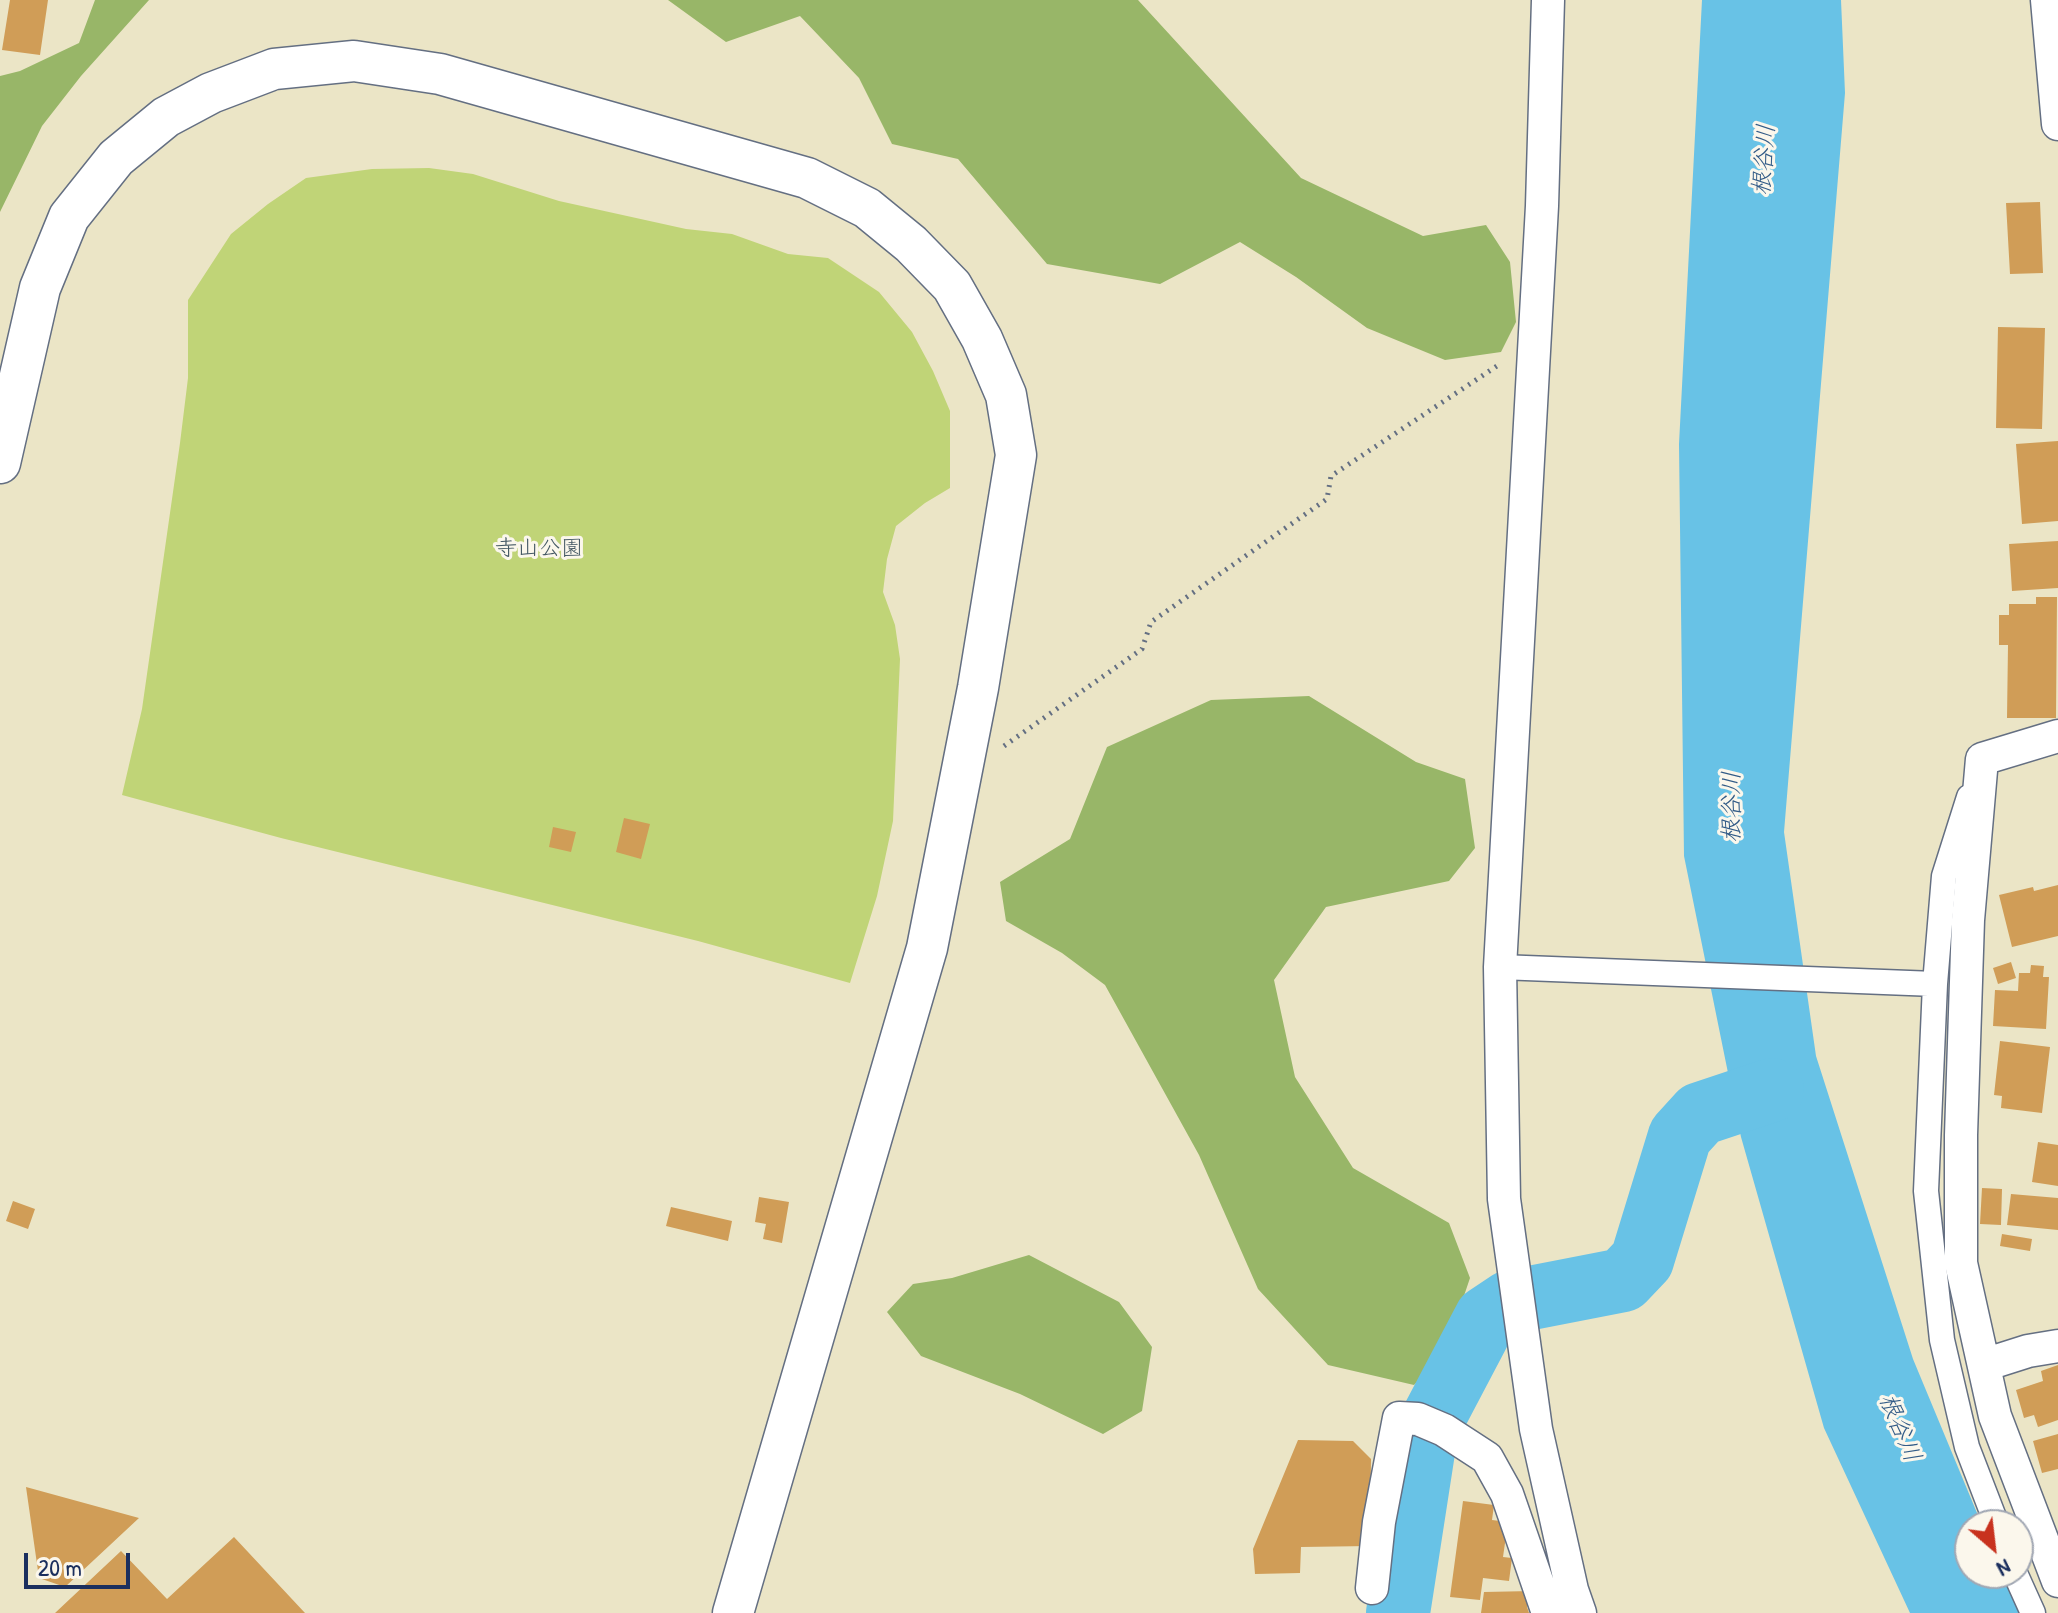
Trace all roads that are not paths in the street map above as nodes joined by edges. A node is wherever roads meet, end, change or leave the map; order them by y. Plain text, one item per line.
1 (1548, 0) edge
2 (2047, 0) edge
3 (2058, 124) edge
4 (0, 463) edge
5 (2058, 736) edge
6 (1982, 759) junction
7 (1509, 968) junction
8 (1935, 984) junction
9 (2058, 1346) edge
10 (1984, 1365) junction
11 (1991, 1509) edge
12 (2047, 1525) edge
13 (2058, 1581) edge
14 (1372, 1588) dead end
15 (2022, 1589) edge
16 (733, 1613) edge
17 (1548, 1613) edge
18 (1580, 1613) edge
19 (2033, 1613) edge

1 - 7 street
2 - 3 street
4 - 16 street
5 - 6 street
6 - 8 street
6 - 10 street
7 - 8 street
7 - 18 street
8 - 11 street
9 - 10 street
10 - 12 street
12 - 13 street
14 - 17 street
15 - 19 street

